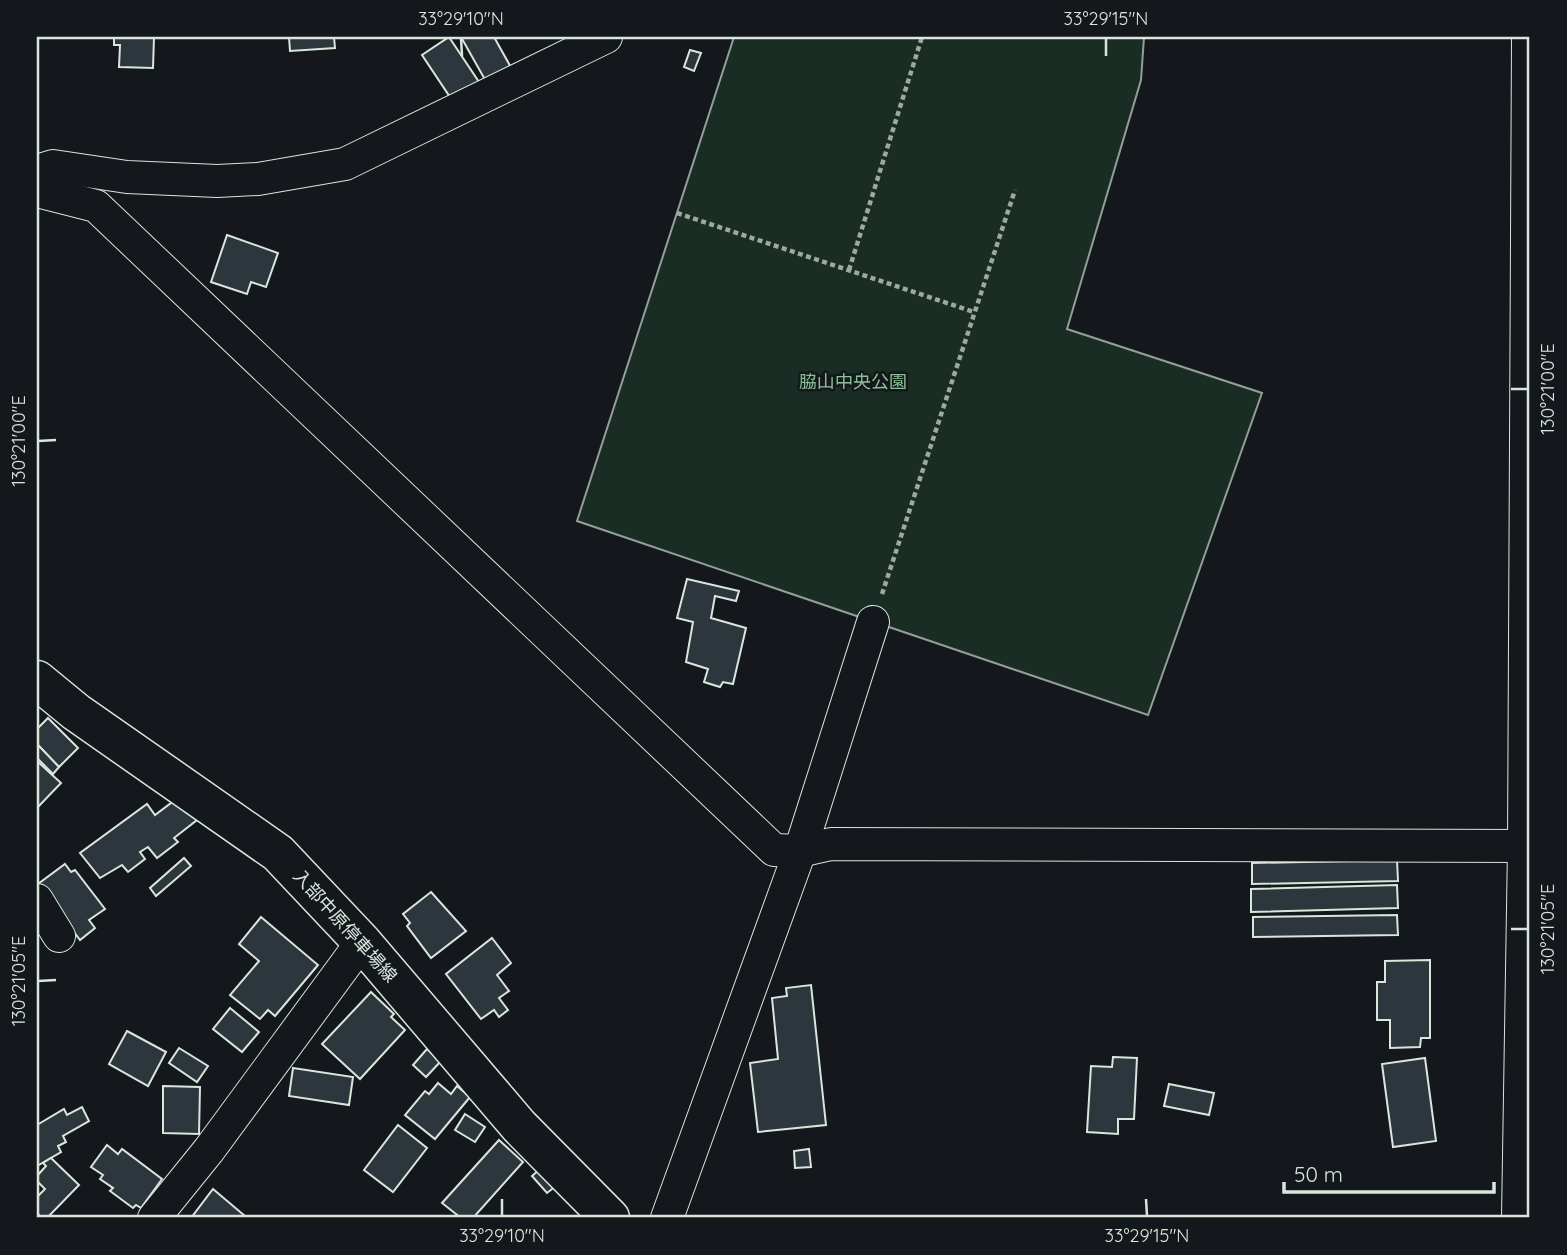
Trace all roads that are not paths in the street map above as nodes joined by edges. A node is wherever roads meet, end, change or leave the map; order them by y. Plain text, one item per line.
1 (606, 37) edge
2 (1528, 37) edge
3 (37, 170) edge
4 (37, 191) edge
5 (873, 622) road end
6 (37, 680) edge
7 (1527, 846) edge
8 (800, 851) junction
9 (37, 900) edge
10 (59, 936) dead end
11 (362, 942) junction
12 (154, 1218) edge
13 (610, 1218) edge
14 (667, 1218) edge
15 (1518, 1218) edge

1 - 3 street
2 - 7 street
4 - 8 street
5 - 8 street
6 - 11 main road, 入部中原停車場線
7 - 8 street
7 - 15 street
8 - 14 street
9 - 10 street
11 - 12 street
11 - 13 main road, 入部中原停車場線

